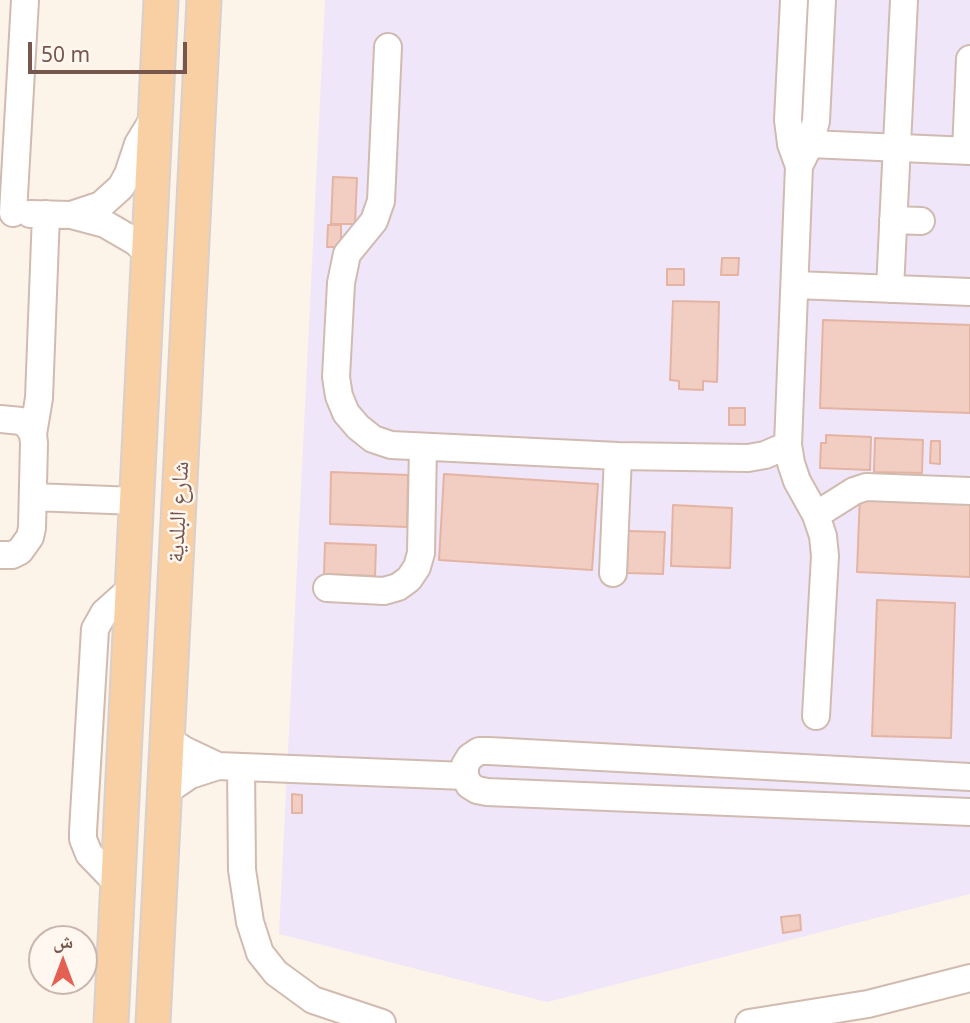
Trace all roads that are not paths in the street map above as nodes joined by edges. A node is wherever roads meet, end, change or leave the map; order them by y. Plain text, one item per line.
1 (25, 0) edge
2 (161, 0) edge
3 (204, 0) edge
4 (794, 0) edge
5 (822, 0) edge
6 (904, 0) edge
7 (388, 47) dead end
8 (970, 59) edge
9 (156, 116) junction
10 (8, 142) edge
11 (897, 148) junction
12 (968, 151) edge
13 (805, 155) junction
14 (6, 213) edge
15 (58, 214) junction
16 (893, 220) junction
17 (921, 222) dead end
18 (148, 254) junction
19 (796, 285) junction
20 (890, 289) junction
21 (970, 292) edge
22 (0, 419) edge
23 (33, 434) junction
24 (788, 444) junction
25 (423, 447) junction
26 (618, 456) junction
27 (970, 491) edge
28 (33, 497) junction
29 (136, 501) junction
30 (816, 515) junction
31 (0, 555) edge
32 (613, 573) dead end
33 (327, 589) dead end
34 (816, 716) dead end
35 (168, 739) junction
36 (230, 766) junction
37 (791, 766) junction
38 (465, 776) junction
39 (970, 777) edge
40 (165, 792) junction
41 (790, 805) junction
42 (970, 812) edge
43 (970, 978) edge
44 (111, 1023) edge
45 (153, 1023) edge
46 (382, 1023) edge
47 (749, 1023) edge

1 - 10 lane
2 - 9 main road, شارع البلدية
3 - 35 main road, شارع البلدية
4 - 13 lane
5 - 13 lane
6 - 11 lane
7 - 25 lane
8 - 12 lane
9 - 15 lane
9 - 18 main road, شارع البلدية
10 - 14 lane
11 - 12 lane
11 - 13 lane
11 - 16 lane
13 - 19 lane
14 - 15 lane
15 - 18 lane
15 - 23 lane
16 - 17 lane
16 - 20 lane
18 - 29 main road, شارع البلدية
19 - 20 lane
19 - 24 lane
20 - 21 lane
22 - 23 lane
23 - 28 lane
24 - 26 lane
24 - 30 lane
25 - 26 lane
25 - 33 lane
26 - 32 lane
27 - 30 lane
28 - 29 lane
28 - 31 lane
29 - 44 main road, شارع البلدية
30 - 34 lane
35 - 36 lane
35 - 40 main road, شارع البلدية
36 - 38 lane
36 - 40 lane
36 - 46 lane
37 - 38 lane
37 - 39 lane
37 - 41 lane
38 - 41 lane
40 - 45 main road, شارع البلدية
41 - 42 lane
43 - 47 lane

